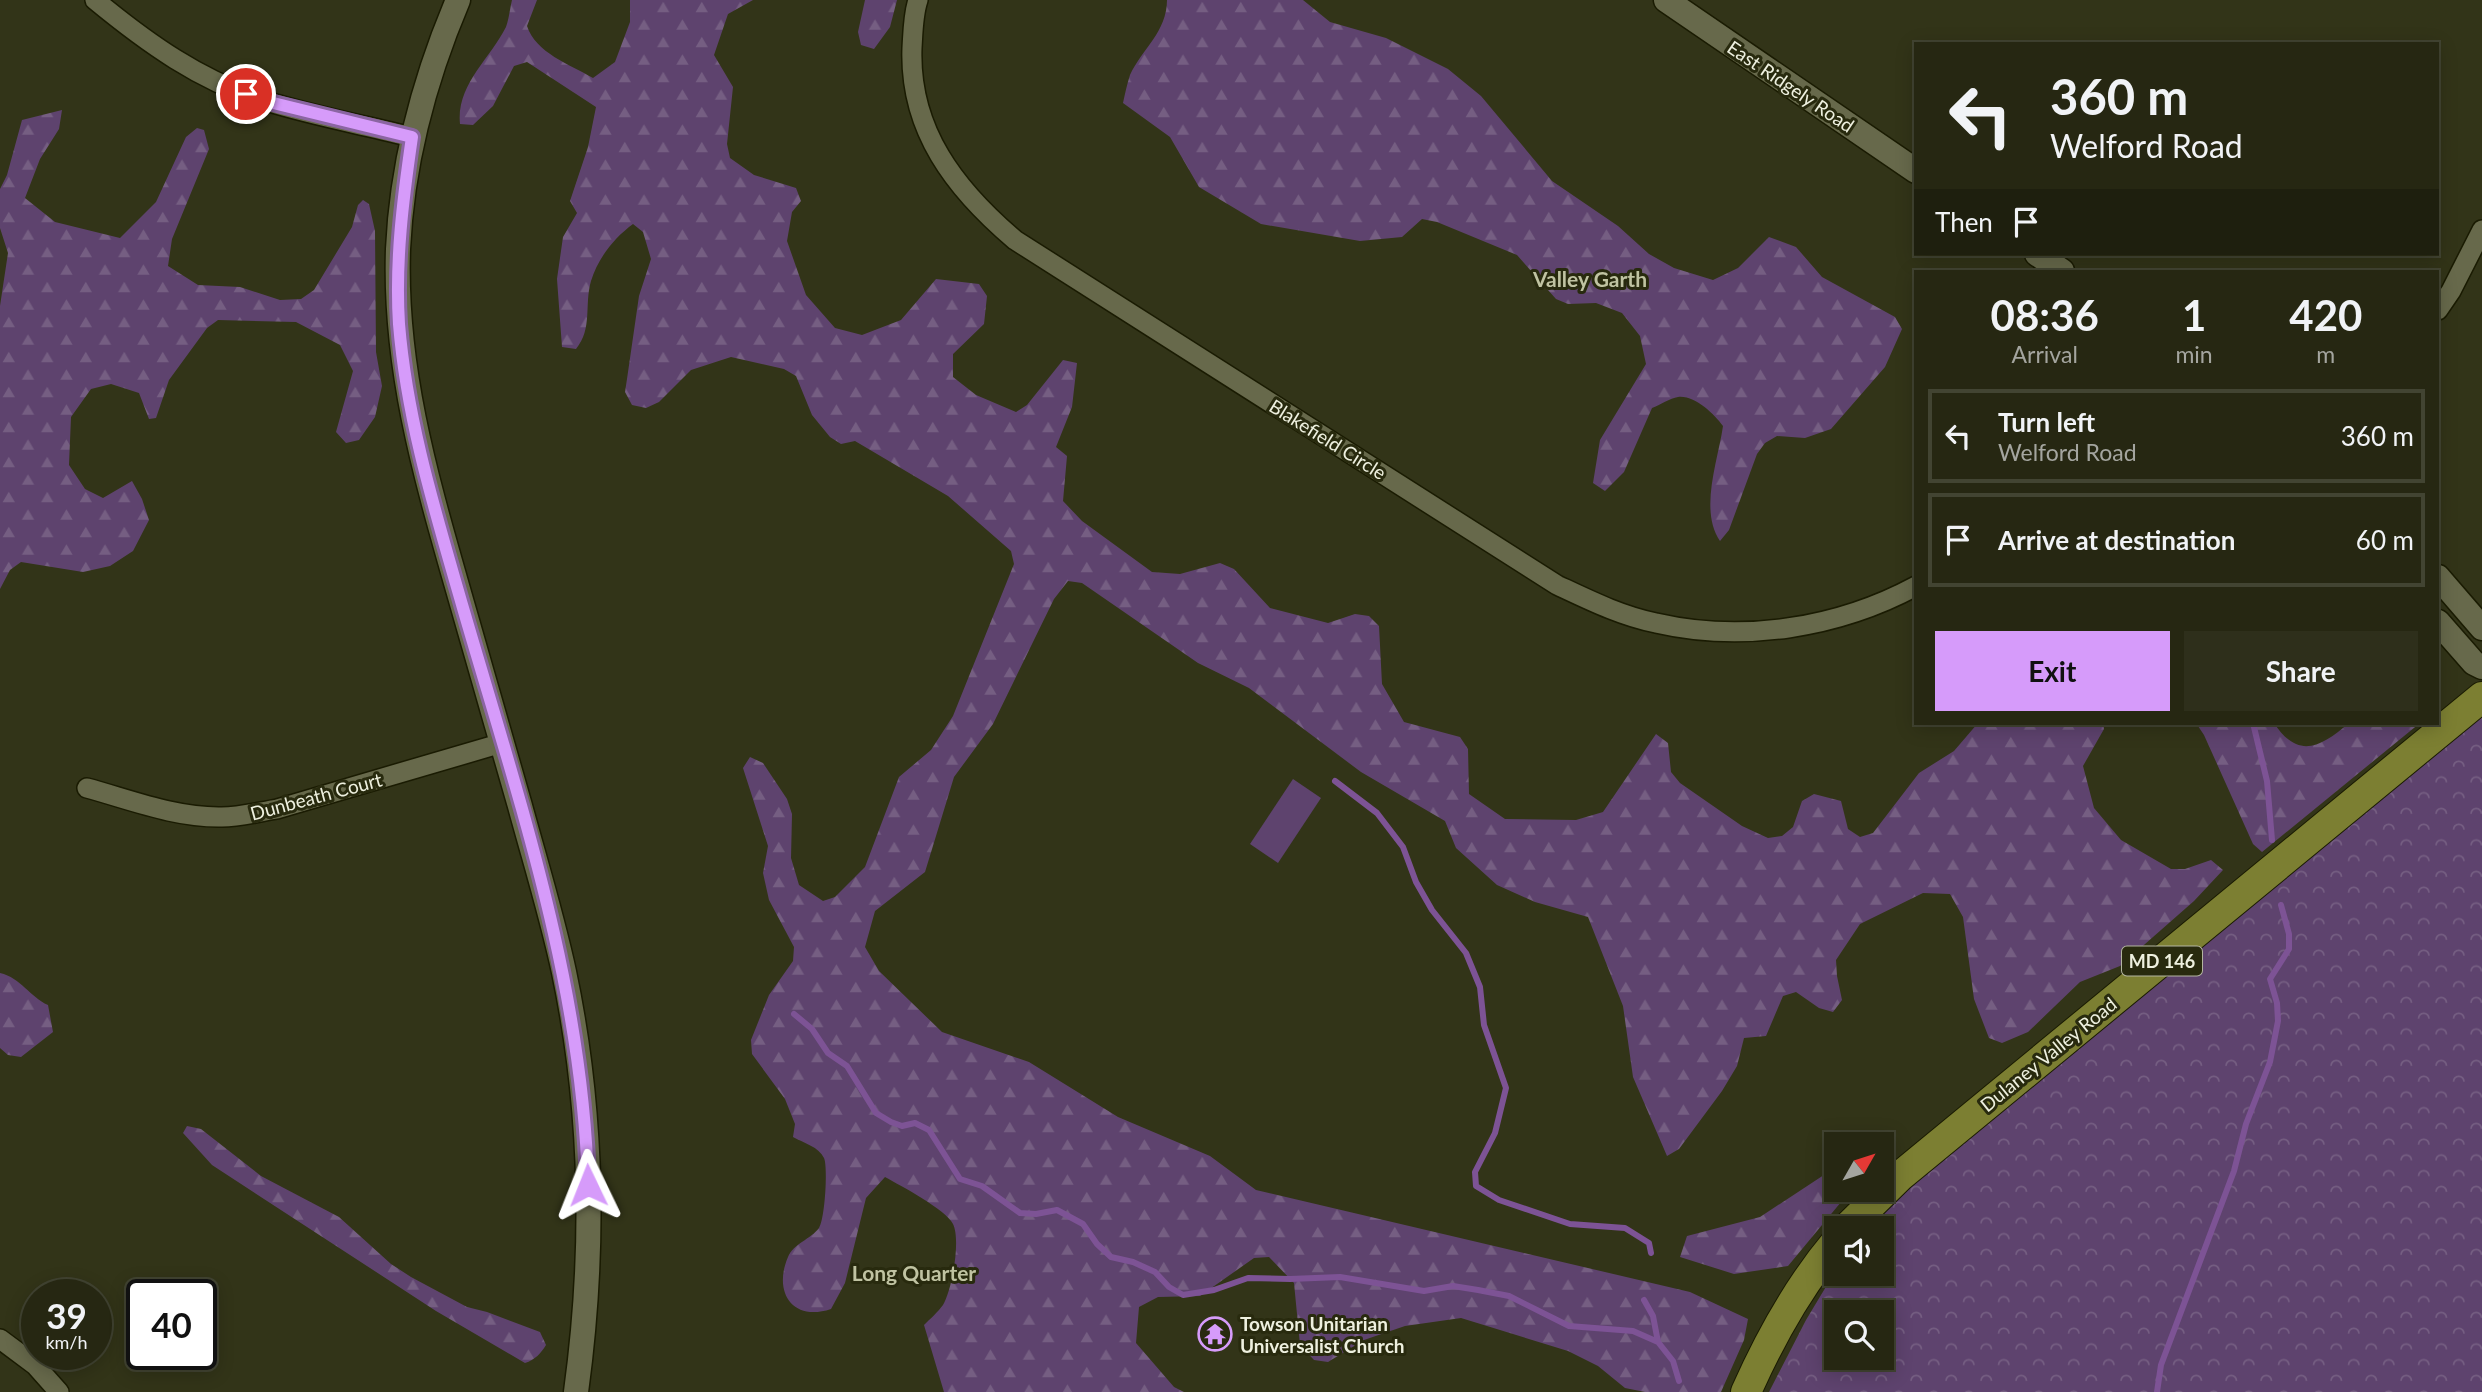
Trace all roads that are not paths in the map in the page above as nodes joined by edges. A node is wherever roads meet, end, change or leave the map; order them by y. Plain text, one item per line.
1 (96, 0) edge
2 (458, 0) edge
3 (918, 0) edge
4 (1666, 0) edge
5 (412, 137) junction
6 (1914, 170) edge
7 (2482, 230) edge
8 (2040, 256) edge
9 (2061, 270) edge
10 (2439, 309) edge
11 (2439, 578) edge
12 (1914, 587) edge
13 (2439, 623) edge
14 (2482, 628) edge
15 (2482, 667) edge
16 (2482, 698) edge
17 (502, 743) junction
18 (87, 788) dead end
19 (1859, 1216) edge
20 (1824, 1256) edge
21 (0, 1339) edge
22 (59, 1392) edge
23 (576, 1392) edge
24 (1746, 1392) edge

1 - 5 street
2 - 5 street
3 - 12 street, Blakefield Circle
4 - 6 street, East Ridgely Road
5 - 17 street
7 - 10 street
8 - 9 street
11 - 14 street
13 - 15 street
16 - 19 main road, Dulaney Valley Road / MD 146
17 - 18 street, Dunbeath Court
17 - 23 street
20 - 24 main road
21 - 22 street

